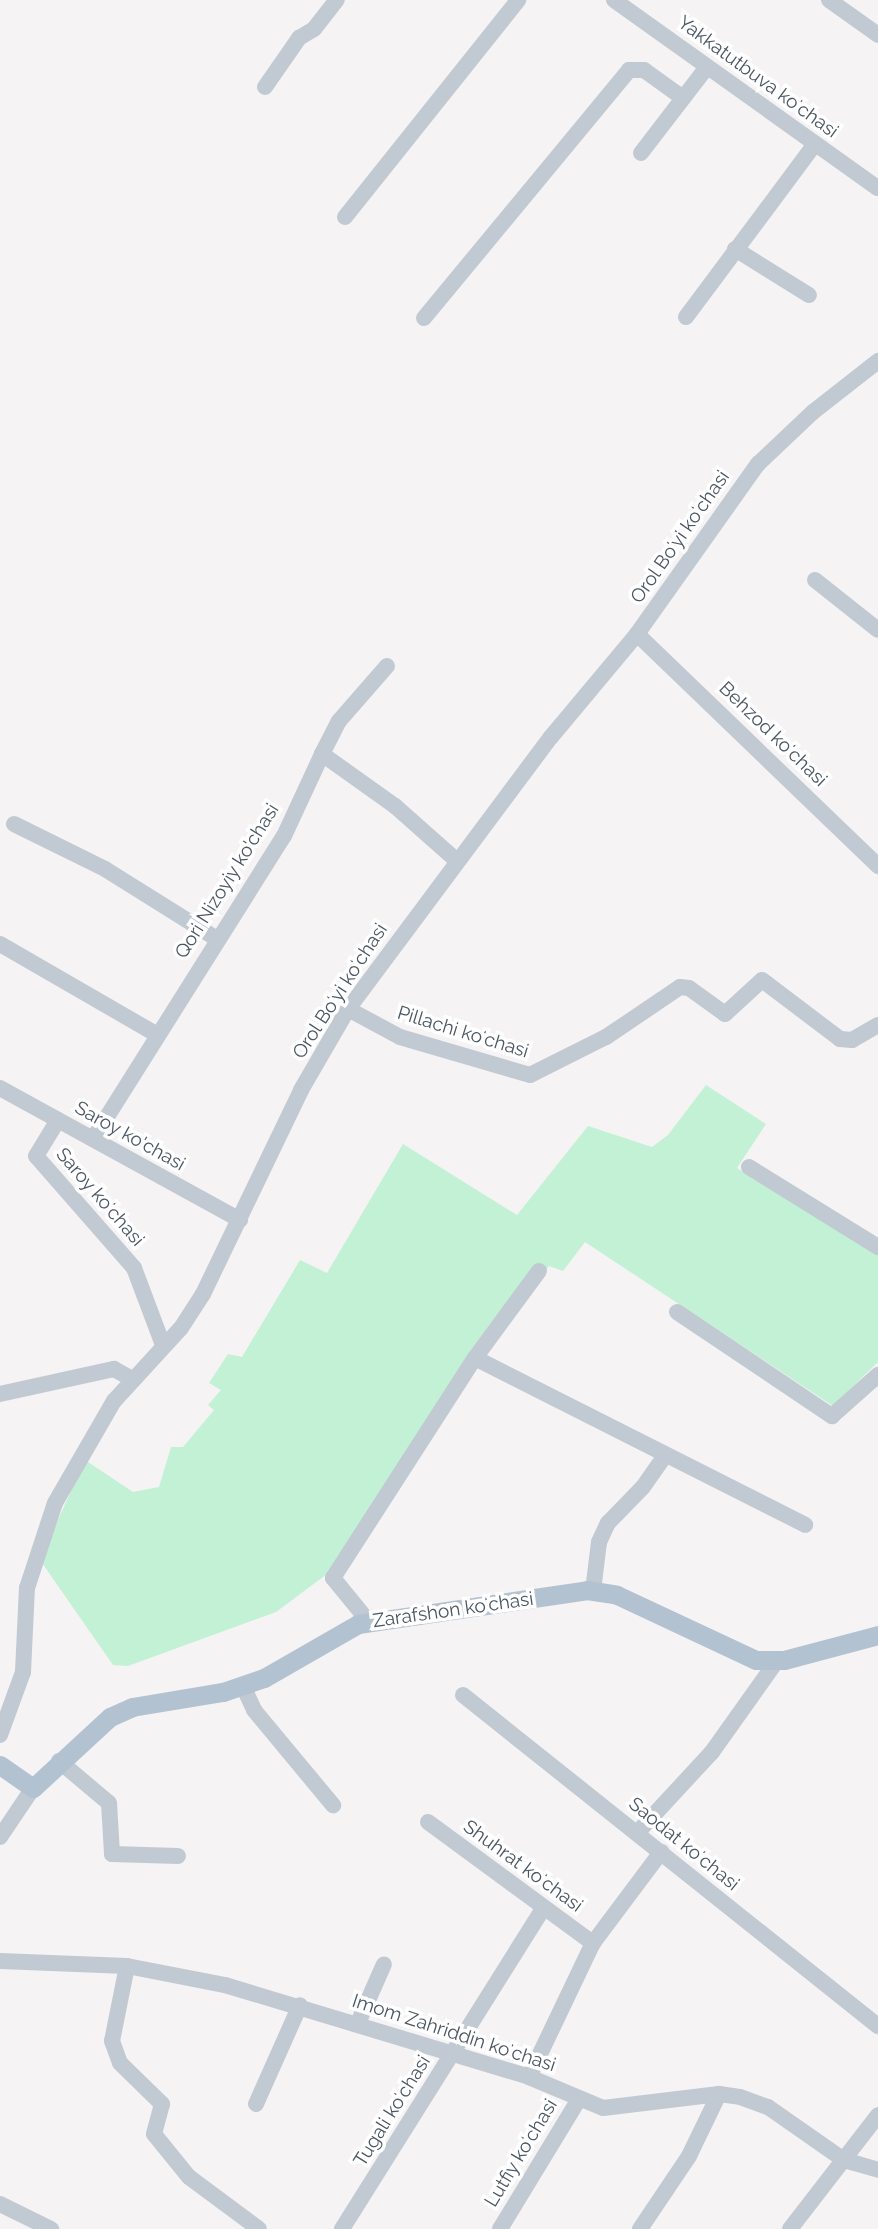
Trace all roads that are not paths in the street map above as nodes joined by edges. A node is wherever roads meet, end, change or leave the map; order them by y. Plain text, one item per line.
1 (337, 0) edge
2 (518, 0) edge
3 (614, 0) edge
4 (829, 0) edge
5 (878, 35) edge
6 (707, 67) junction
7 (265, 87) dead end
8 (683, 98) junction
9 (815, 144) junction
10 (641, 153) dead end
11 (878, 188) edge
12 (345, 217) dead end
13 (735, 249) junction
14 (809, 295) dead end
15 (686, 317) dead end
16 (424, 318) dead end
17 (876, 366) edge
18 (815, 580) dead end
19 (878, 630) edge
20 (637, 634) junction
21 (387, 666) dead end
22 (322, 754) junction
23 (14, 824) dead end
24 (457, 861) junction
25 (878, 866) edge
26 (217, 939) junction
27 (0, 944) edge
28 (348, 1009) junction
29 (878, 1025) edge
30 (156, 1034) junction
31 (0, 1088) edge
32 (58, 1120) junction
33 (93, 1139) junction
34 (749, 1167) dead end
35 (240, 1220) junction
36 (878, 1247) edge
37 (539, 1271) dead end
38 (677, 1312) dead end
39 (163, 1345) junction
40 (475, 1358) junction
41 (878, 1375) edge
42 (130, 1378) junction
43 (0, 1394) edge
44 (665, 1455) junction
45 (805, 1525) dead end
46 (593, 1591) junction
47 (369, 1622) junction
48 (878, 1635) edge
49 (776, 1662) junction
50 (243, 1686) junction
51 (463, 1695) dead end
52 (0, 1735) edge
53 (59, 1761) junction
54 (0, 1765) edge
55 (33, 1788) junction
56 (333, 1805) dead end
57 (428, 1822) dead end
58 (637, 1833) junction
59 (0, 1837) edge
60 (661, 1852) junction
61 (178, 1856) dead end
62 (543, 1908) junction
63 (593, 1942) junction
64 (0, 1961) edge
65 (384, 1964) dead end
66 (127, 1966) junction
67 (300, 2005) junction
68 (358, 2023) junction
69 (878, 2026) edge
70 (453, 2054) junction
71 (529, 2077) junction
72 (719, 2094) junction
73 (579, 2099) junction
74 (256, 2104) dead end
75 (878, 2115) edge
76 (844, 2160) junction
77 (878, 2170) edge
78 (0, 2204) edge
79 (51, 2229) edge
80 (259, 2229) edge
81 (342, 2229) edge
82 (499, 2229) edge
83 (640, 2229) edge
84 (790, 2229) edge

1 - 7 street
2 - 12 street
3 - 6 street, Yakkatutbuva koʻchasi
4 - 5 street
6 - 8 street
6 - 9 street, Yakkatutbuva koʻchasi
8 - 10 street
8 - 16 street
9 - 11 street, Yakkatutbuva koʻchasi
9 - 13 street
13 - 14 street
13 - 15 street
17 - 20 street, Orol Boʻyi koʻchasi
18 - 19 street
20 - 24 street, Orol Boʻyi koʻchasi
20 - 25 street, Behzod koʻchasi
21 - 22 street, Qori Nizoyiy ko'chasi
22 - 24 street
22 - 26 street, Qori Nizoyiy ko'chasi
23 - 26 street
24 - 28 street, Orol Boʻyi koʻchasi
26 - 30 street, Qori Nizoyiy ko'chasi
27 - 30 street
28 - 29 street, Pillachi koʻchasi
28 - 35 street, Orol Boʻyi koʻchasi
30 - 33 street, Qori Nizoyiy ko'chasi
31 - 32 street, Saroy ko'chasi
32 - 33 street, Saroy ko'chasi
32 - 39 street, Saroy koʻchasi
33 - 35 street, Saroy ko'chasi
34 - 36 street
35 - 39 street, Orol Boʻyi koʻchasi
37 - 40 street
38 - 41 street
39 - 42 street, Orol Boʻyi koʻchasi
40 - 44 street
40 - 47 street
42 - 43 street
42 - 52 street, Orol Boʻyi koʻchasi
44 - 45 street
44 - 46 street
46 - 47 main road, Zarafshon koʻchasi
46 - 49 main road, Zarafshon koʻchasi
47 - 50 main road, Zarafshon koʻchasi
48 - 49 main road, Zarafshon koʻchasi
49 - 58 street
50 - 53 main road, Zarafshon koʻchasi
50 - 56 street
51 - 58 street, Saodat koʻchasi
53 - 55 main road, Zarafshon koʻchasi
53 - 61 street
54 - 55 main road
55 - 59 street, Zarafshon koʻchasi
57 - 62 street, Shuhrat koʻchasi
58 - 60 street, Saodat koʻchasi
60 - 63 street
60 - 69 street, Saodat koʻchasi
62 - 63 street, Shuhrat koʻchasi
62 - 70 street, Tugali koʻchasi
63 - 71 street
64 - 66 street, Imom Zahriddin koʻchasi
65 - 68 street
66 - 67 street, Imom Zahriddin koʻchasi
66 - 80 street
67 - 68 street, Imom Zahriddin koʻchasi
67 - 74 street
68 - 70 street, Imom Zahriddin koʻchasi
70 - 71 street, Imom Zahriddin koʻchasi
70 - 81 street, Tugali koʻchasi
71 - 73 street, Imom Zahriddin koʻchasi
72 - 73 street, Imom Zahriddin koʻchasi
72 - 76 street, Imom Zahriddin koʻchasi
72 - 83 street
73 - 82 street, Lutfiy koʻchasi
75 - 76 street
76 - 77 street, Imom Zahriddin koʻchasi
76 - 84 street
78 - 79 street

